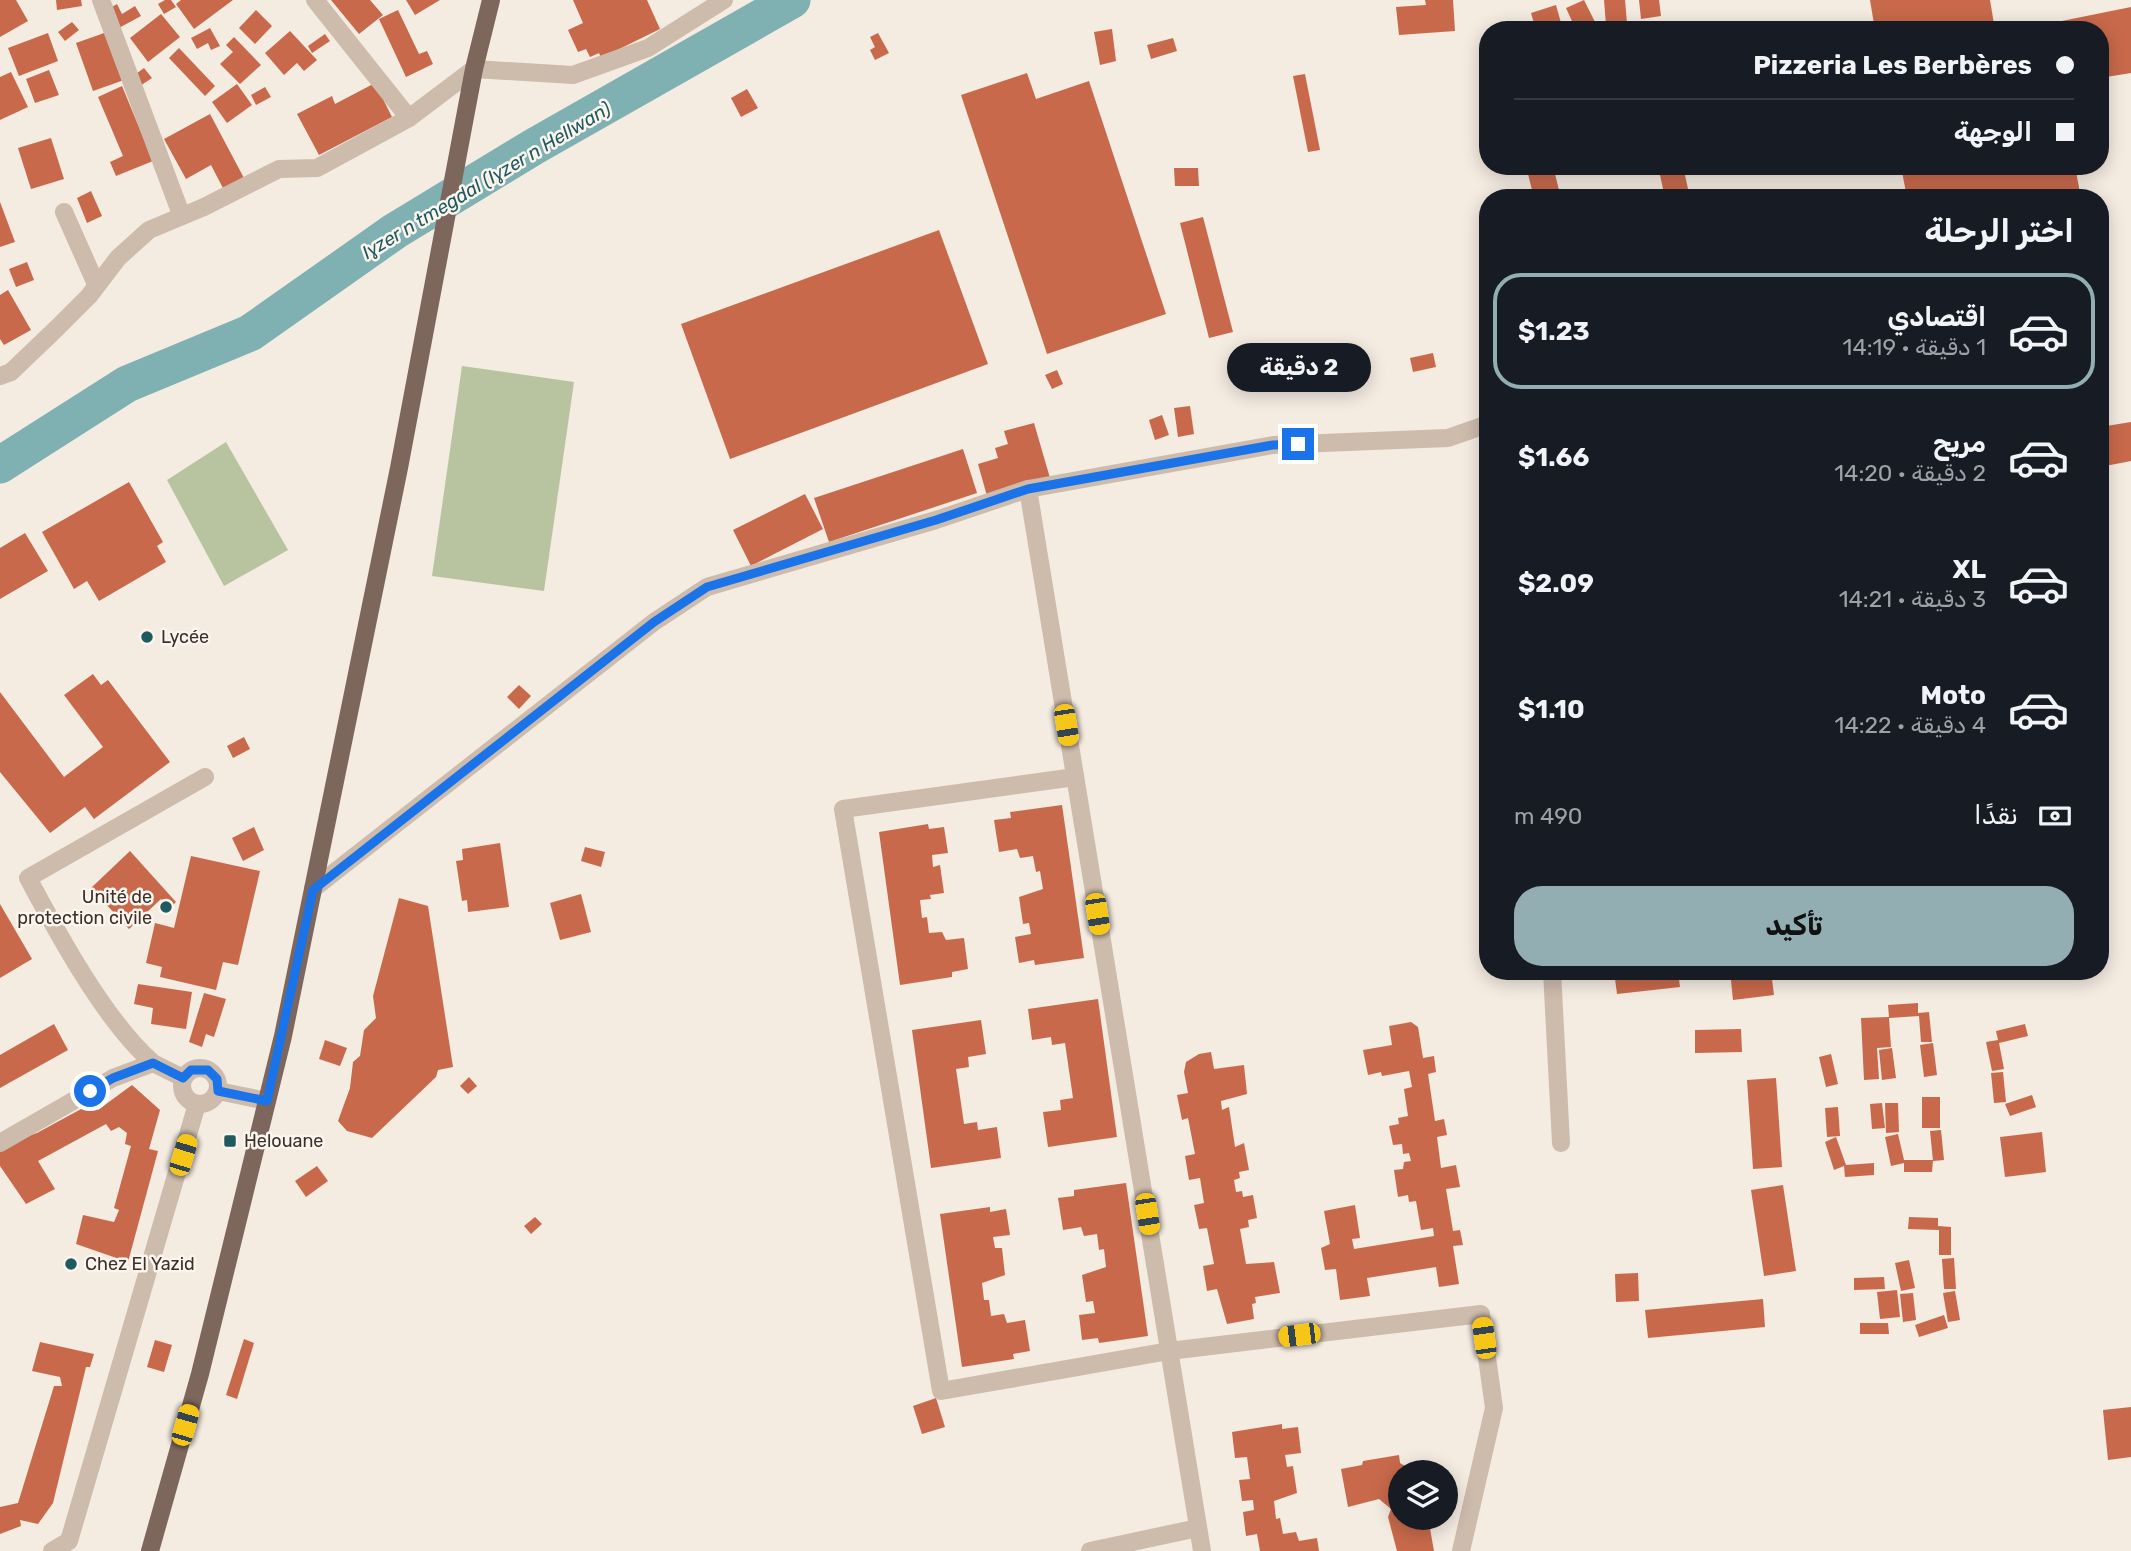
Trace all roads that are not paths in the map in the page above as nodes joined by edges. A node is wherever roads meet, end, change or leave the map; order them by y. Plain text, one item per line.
1 (101, 0) edge
2 (315, 0) edge
3 (491, 0) edge
4 (724, 0) edge
5 (474, 69) junction
6 (408, 118) junction
7 (64, 212) dead end
8 (181, 215) junction
9 (96, 284) junction
10 (0, 376) edge
11 (1479, 427) edge
12 (1028, 489) junction
13 (205, 777) dead end
14 (1075, 778) junction
15 (313, 890) junction
16 (1552, 980) edge
17 (153, 1063) junction
18 (183, 1078) junction
19 (218, 1091) junction
20 (267, 1101) junction
21 (197, 1104) junction
22 (0, 1143) edge
23 (1561, 1143) dead end
24 (1169, 1351) junction
25 (1198, 1528) junction
26 (52, 1551) edge
27 (150, 1551) edge
28 (1090, 1551) edge
29 (1202, 1551) edge
30 (1461, 1551) edge

1 - 8 street
2 - 6 street
3 - 5 main road
4 - 5 street
5 - 6 street
5 - 15 main road
6 - 8 street
7 - 9 street
8 - 9 street
9 - 10 street
11 - 12 street
12 - 14 street
12 - 15 street
13 - 17 street
14 - 24 street
14 - 24 street
15 - 20 main road
16 - 23 street
17 - 18 street
17 - 22 street
18 - 19 street
18 - 21 street
19 - 20 street
19 - 21 street
20 - 27 main road
21 - 26 street
24 - 25 street
24 - 30 street
25 - 28 street
25 - 29 street

